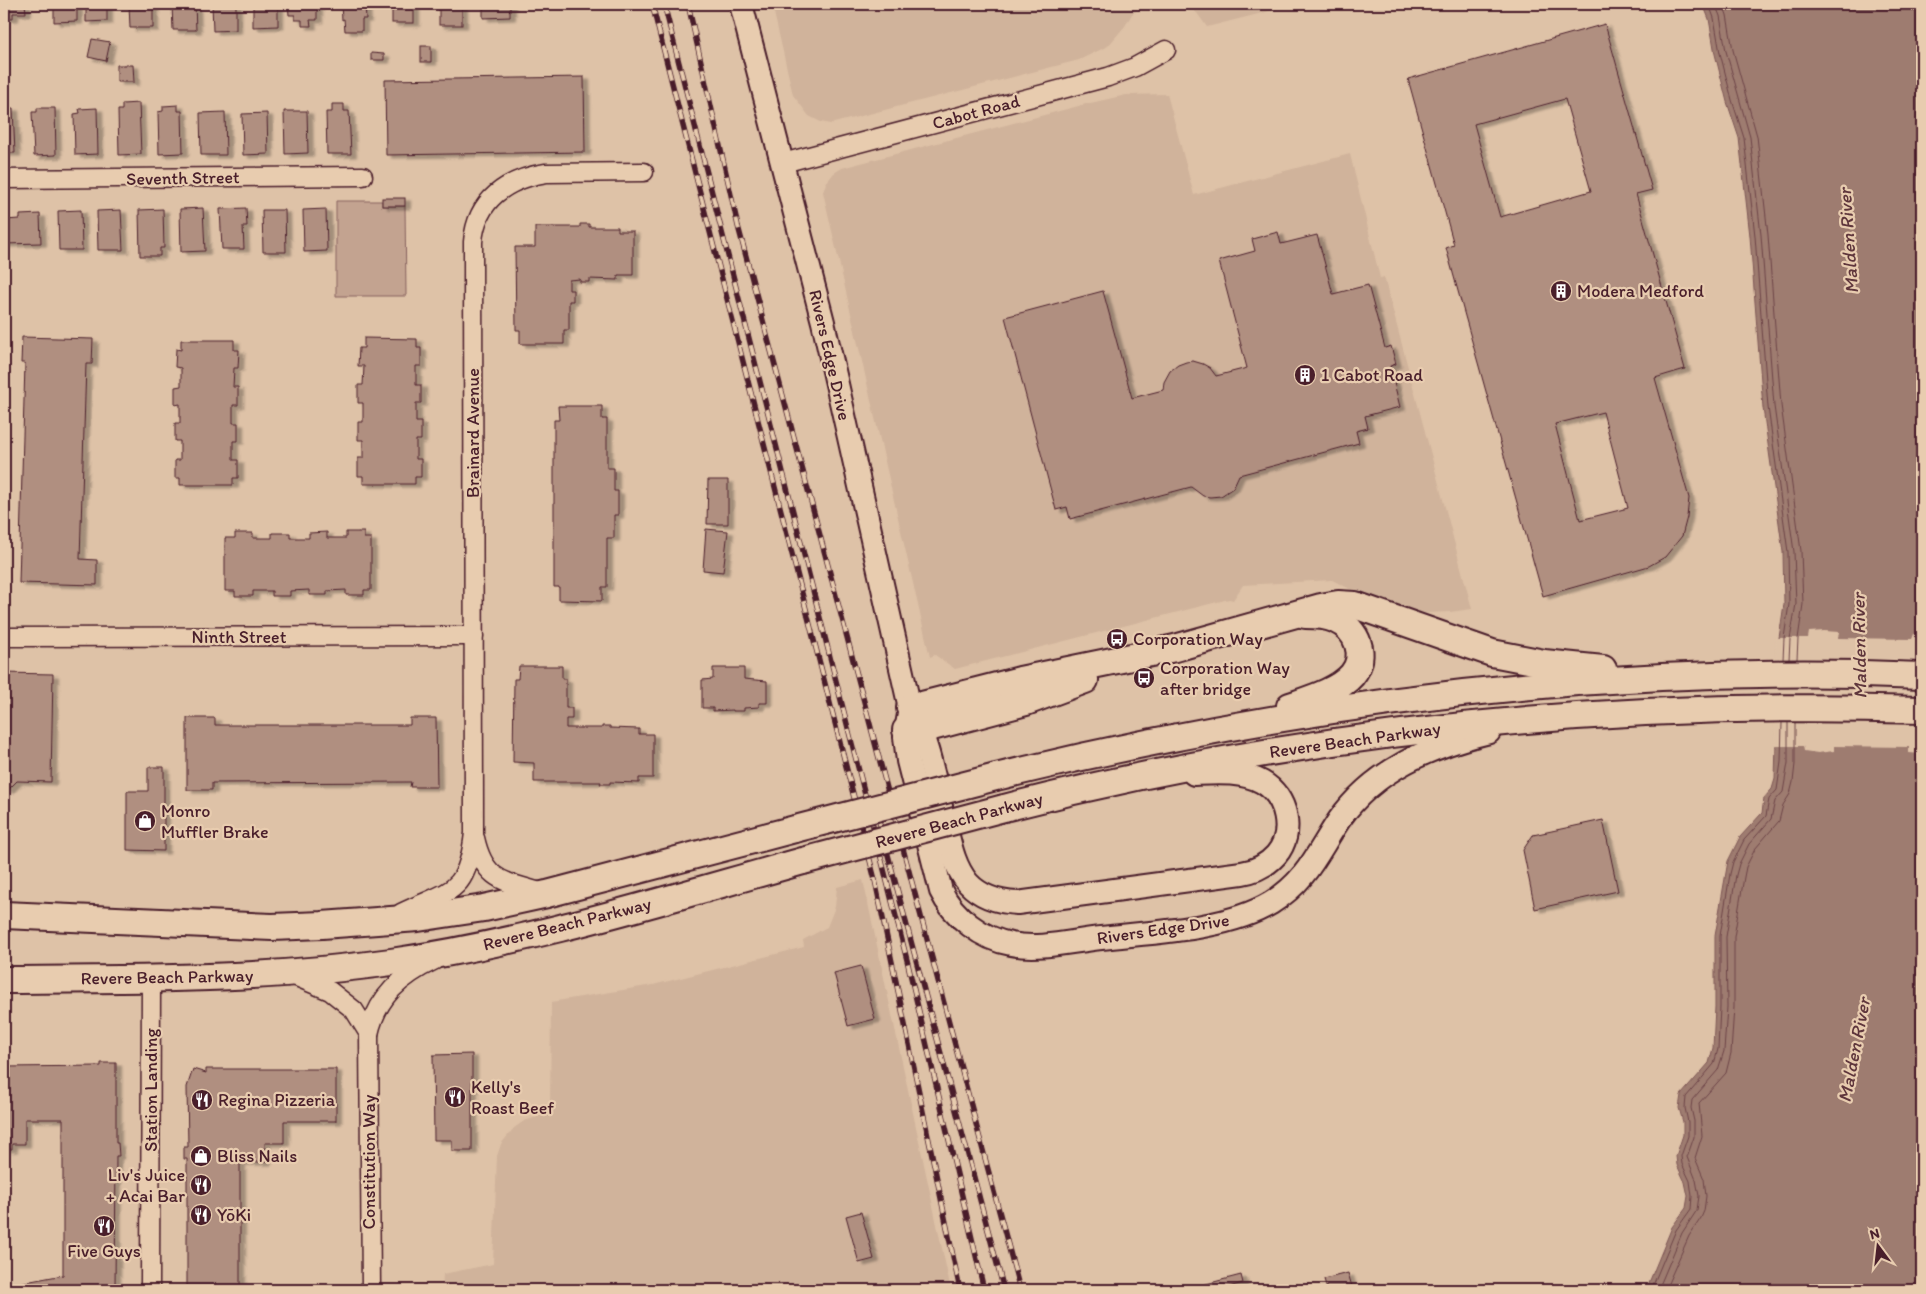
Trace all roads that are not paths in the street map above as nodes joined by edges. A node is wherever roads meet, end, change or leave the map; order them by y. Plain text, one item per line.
1 (741, 4) edge
2 (1166, 50) dead end
3 (783, 163) junction
4 (644, 172) dead end
5 (363, 176) dead end
6 (4, 179) edge
7 (1285, 618) junction
8 (474, 636) junction
9 (4, 637) edge
10 (1714, 676) junction
11 (1922, 676) edge
12 (1922, 710) edge
13 (1581, 715) junction
14 (912, 722) junction
15 (1213, 730) junction
16 (1101, 785) junction
17 (475, 859) junction
18 (547, 894) junction
19 (4, 916) edge
20 (386, 921) junction
21 (457, 951) junction
22 (286, 973) junction
23 (8, 980) edge
24 (151, 980) junction
25 (369, 1034) junction
26 (150, 1290) edge
27 (371, 1290) edge

1 - 3 main road, Rivers Edge Drive
2 - 3 street, Cabot Road
3 - 14 main road, Rivers Edge Drive
4 - 8 street, Brainard Avenue
5 - 6 street, Seventh Street
7 - 10 highway
7 - 14 highway
7 - 15 highway
8 - 9 street, Ninth Street
8 - 17 street, Brainard Avenue
10 - 11 highway, Revere Beach Parkway
10 - 15 highway, Revere Beach Parkway
12 - 13 highway, Revere Beach Parkway
13 - 14 main road, Rivers Edge Drive
13 - 16 highway, Revere Beach Parkway
14 - 16 main road, Rivers Edge Drive
15 - 18 highway, Revere Beach Parkway, bridge
16 - 21 highway, Revere Beach Parkway, bridge
17 - 18 street
17 - 20 street, Brainard Avenue
18 - 20 highway, Revere Beach Parkway
19 - 20 highway, Revere Beach Parkway
21 - 22 highway, Revere Beach Parkway
21 - 25 street, Constitution Way
22 - 24 highway, Revere Beach Parkway
22 - 25 street
23 - 24 highway, Revere Beach Parkway
24 - 26 street, Station Landing
25 - 27 street, Constitution Way

